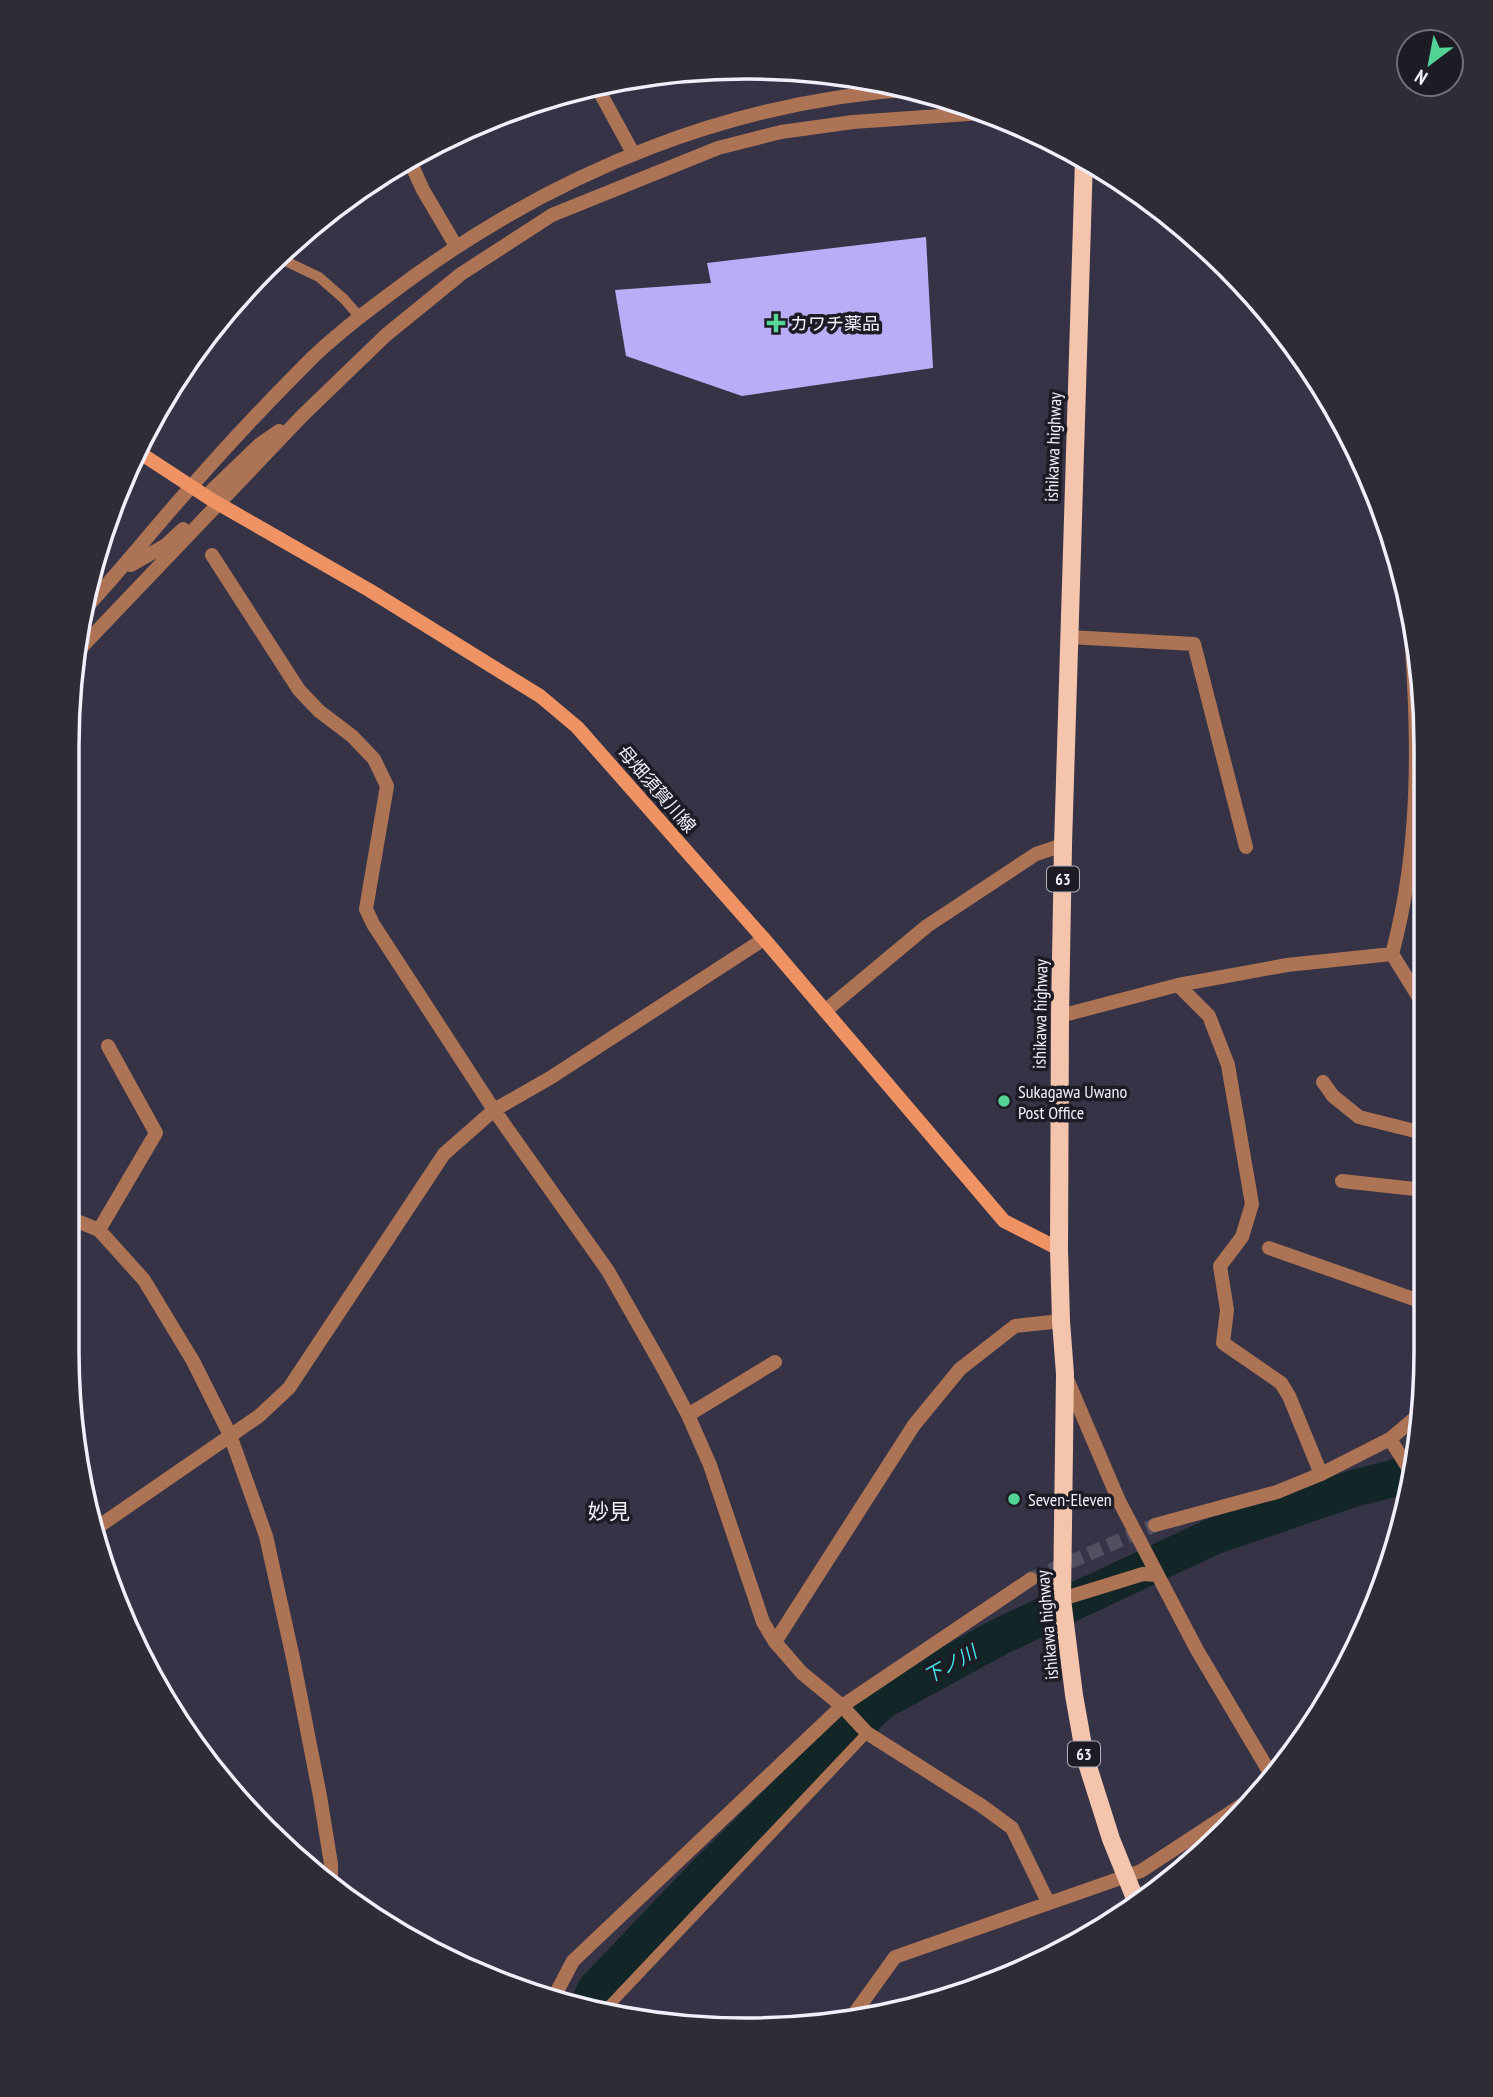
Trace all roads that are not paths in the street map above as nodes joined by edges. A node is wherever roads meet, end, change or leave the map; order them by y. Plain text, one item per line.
1 (883, 93) edge
2 (602, 95) edge
3 (962, 114) edge
4 (633, 153) junction
5 (413, 168) edge
6 (1084, 170) edge
7 (456, 246) junction
8 (287, 262) edge
9 (359, 316) junction
10 (145, 457) edge
11 (191, 486) junction
12 (213, 500) junction
13 (212, 555) dead end
14 (121, 571) junction
15 (97, 597) edge
16 (1069, 637) junction
17 (88, 640) edge
18 (1063, 845) junction
19 (1246, 847) dead end
20 (1414, 872) edge
21 (764, 939) junction
22 (1392, 954) junction
23 (1178, 985) junction
24 (1414, 989) edge
25 (825, 1011) junction
26 (1060, 1016) junction
27 (108, 1045) dead end
28 (1323, 1082) dead end
29 (494, 1110) junction
30 (1414, 1131) edge
31 (1342, 1181) dead end
32 (1414, 1189) edge
33 (79, 1222) edge
34 (99, 1230) junction
35 (1269, 1248) dead end
36 (1059, 1249) junction
37 (1414, 1299) edge
38 (1061, 1321) junction
39 (775, 1362) dead end
40 (1065, 1374) junction
41 (688, 1415) junction
42 (1411, 1421) edge
43 (230, 1435) junction
44 (1390, 1438) junction
45 (1405, 1462) edge
46 (1321, 1474) junction
47 (102, 1524) edge
48 (1154, 1525) tunnel mouth
49 (1157, 1575) junction
50 (1031, 1579) tunnel mouth
51 (1062, 1599) junction
52 (775, 1642) junction
53 (842, 1706) junction
54 (867, 1733) junction
55 (1267, 1768) edge
56 (1227, 1815) edge
57 (331, 1873) edge
58 (1126, 1876) junction
59 (1133, 1894) edge
60 (1048, 1902) junction
61 (558, 1990) edge
62 (611, 2004) edge
63 (858, 2009) edge

1 - 4 street
2 - 4 street
3 - 12 street
4 - 7 street
5 - 7 street
6 - 16 main road, ishikawa highway / 63
7 - 9 street
8 - 9 lane
9 - 11 street
10 - 11 main road, 母畑須賀川線
11 - 12 main road, 母畑須賀川線
11 - 14 street
12 - 14 street
12 - 17 street
12 - 21 main road, 母畑須賀川線
13 - 29 street
14 - 15 street
16 - 18 main road, ishikawa highway / 63
16 - 19 street
18 - 25 street
18 - 26 main road, ishikawa highway / 63
20 - 22 street
21 - 25 main road, 母畑須賀川線
21 - 29 street
22 - 23 street
22 - 24 street
23 - 26 street
23 - 46 street
25 - 36 main road, 母畑須賀川線
26 - 36 main road, ishikawa highway / 63
27 - 34 street
28 - 30 street
29 - 41 street
29 - 43 street
31 - 32 street
33 - 34 street
34 - 43 street
35 - 37 street
36 - 38 main road, ishikawa highway / 63
38 - 40 main road, ishikawa highway / 63
38 - 52 street
39 - 41 street
40 - 49 street
40 - 51 main road, ishikawa highway / 63
41 - 52 street
42 - 44 street
43 - 47 street
43 - 57 street
44 - 45 street
44 - 46 street
46 - 48 street
49 - 51 street
49 - 55 street
50 - 53 street
51 - 58 main road, ishikawa highway / 63
52 - 53 street
53 - 54 street
53 - 61 street
54 - 60 street
54 - 62 lane
56 - 58 street
58 - 59 main road, ishikawa highway / 63
58 - 60 street
60 - 63 street

